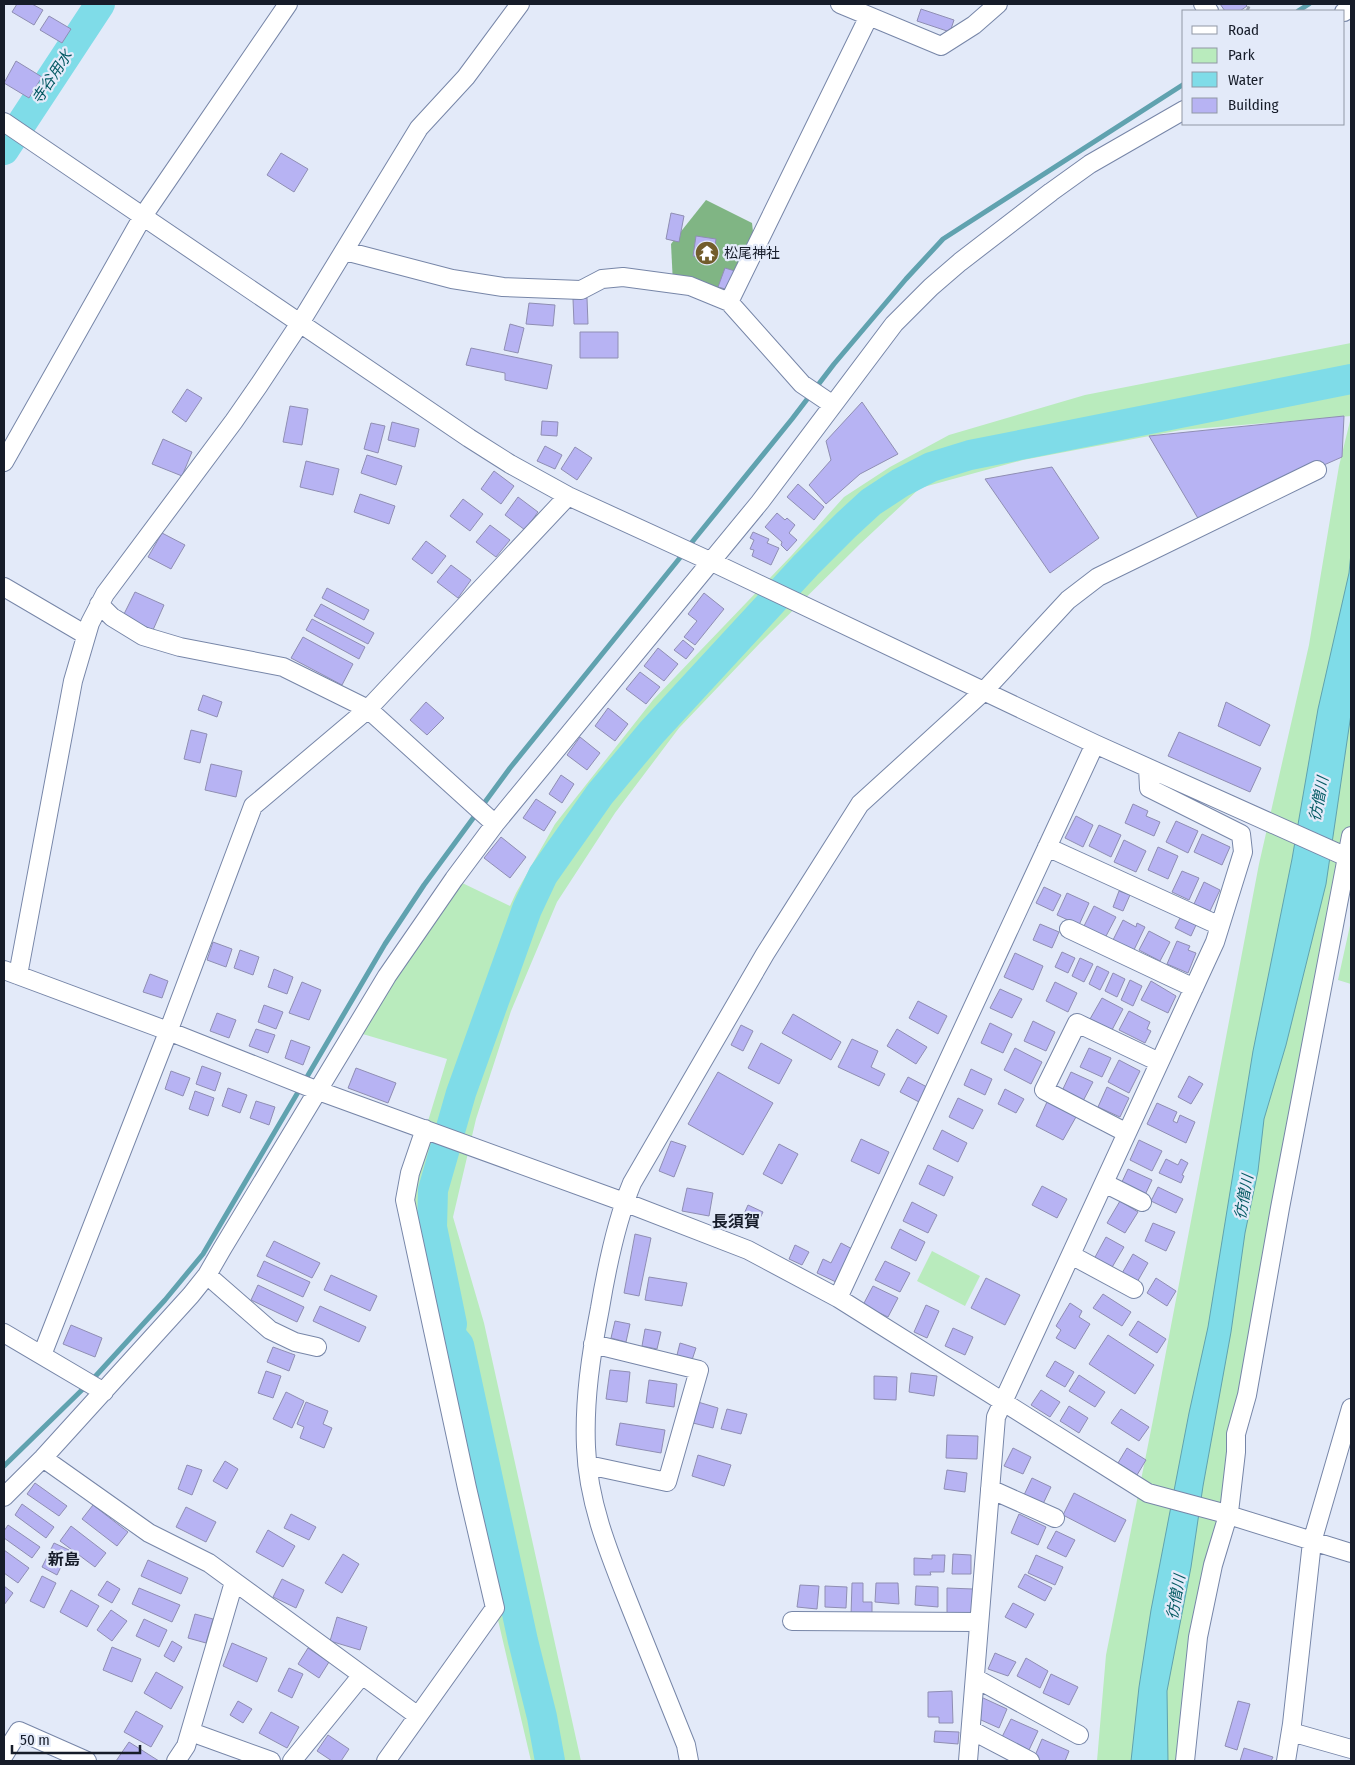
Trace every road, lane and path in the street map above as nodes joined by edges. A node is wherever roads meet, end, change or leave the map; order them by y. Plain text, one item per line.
1 (288, 4) edge
2 (520, 4) edge
3 (840, 4) edge
4 (998, 4) edge
5 (868, 16) junction
6 (1182, 111) edge
7 (4, 122) edge
8 (143, 216) junction
9 (345, 250) junction
10 (729, 302) junction
11 (300, 323) junction
12 (833, 405) junction
13 (4, 462) edge
14 (1317, 470) dead end
15 (568, 496) junction
16 (712, 562) junction
17 (4, 587) edge
18 (99, 604) junction
19 (86, 635) junction
20 (984, 691) junction
21 (368, 709) junction
22 (1096, 744) junction
23 (1148, 768) junction
24 (495, 824) junction
25 (1351, 836) edge
26 (1048, 847) junction
27 (1346, 857) edge
28 (1220, 926) junction
29 (1069, 929) dead end
30 (8, 976) edge
31 (1194, 988) junction
32 (168, 1032) junction
33 (1160, 1062) junction
34 (316, 1090) junction
35 (425, 1129) junction
36 (1127, 1133) junction
37 (1104, 1183) junction
38 (624, 1202) junction
39 (1142, 1202) dead end
40 (1071, 1255) junction
41 (206, 1275) junction
42 (1134, 1289) dead end
43 (838, 1298) junction
44 (4, 1333) edge
45 (593, 1344) junction
46 (317, 1347) dead end
47 (42, 1355) junction
48 (104, 1392) junction
49 (1004, 1401) junction
50 (1351, 1408) edge
51 (43, 1458) junction
52 (588, 1464) junction
53 (990, 1489) junction
54 (4, 1497) edge
55 (1223, 1513) junction
56 (1055, 1518) dead end
57 (1312, 1542) junction
58 (1351, 1553) edge
59 (234, 1582) junction
60 (792, 1620) dead end
61 (980, 1622) junction
62 (362, 1675) junction
63 (975, 1678) junction
64 (418, 1716) junction
65 (971, 1730) junction
66 (191, 1732) junction
67 (1291, 1732) junction
68 (1079, 1734) dead end
69 (1351, 1749) edge
70 (4, 1755) edge
71 (87, 1761) edge
72 (176, 1761) edge
73 (271, 1761) edge
74 (292, 1761) edge
75 (386, 1761) edge
76 (689, 1761) edge
77 (968, 1761) edge
78 (1030, 1761) edge
79 (1185, 1761) edge
80 (1286, 1761) edge

1 - 8 street
2 - 9 street
3 - 5 street
4 - 5 street
5 - 10 street
6 - 12 street
7 - 8 street
8 - 11 street
8 - 13 street
9 - 10 street
9 - 11 street
10 - 12 street
11 - 15 street
11 - 18 street
12 - 16 street
14 - 20 street
15 - 16 street
15 - 21 street
16 - 20 street
16 - 24 street
17 - 19 street
18 - 19 street
18 - 21 street
19 - 30 street
20 - 22 street
20 - 38 street
21 - 24 street
21 - 32 street
22 - 23 street
22 - 26 street
23 - 27 street
23 - 28 street
24 - 34 street
25 - 27 street
26 - 28 street
26 - 43 street
27 - 55 street
28 - 31 street
29 - 31 street
30 - 32 street
31 - 33 street
32 - 34 street
32 - 47 street
33 - 36 street
33 - 36 street
34 - 35 street
34 - 41 street
35 - 38 street
35 - 64 street
36 - 37 street
37 - 39 street
37 - 40 street
38 - 43 street
38 - 45 street
40 - 42 street
40 - 49 street
41 - 46 street
41 - 48 street
43 - 49 street
44 - 47 street
45 - 52 street
45 - 52 street
47 - 48 street
48 - 51 street
49 - 53 street
49 - 55 street
50 - 57 street
51 - 54 street
51 - 59 street
52 - 76 street
53 - 56 street
53 - 61 street
55 - 57 street
55 - 79 street
57 - 58 street
57 - 67 street
59 - 62 street
59 - 66 street
60 - 61 street
61 - 63 street
62 - 64 street
62 - 74 street
63 - 65 street
63 - 68 street
64 - 75 street
65 - 77 street
65 - 78 street
66 - 72 street
66 - 73 street
67 - 69 street
67 - 80 street
70 - 71 street

